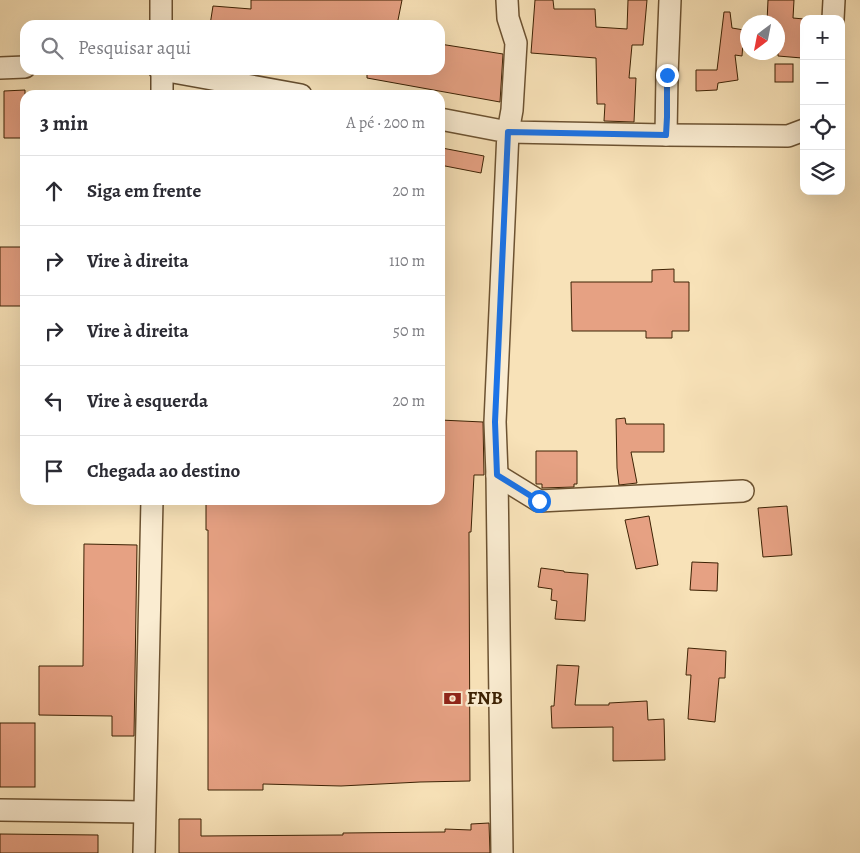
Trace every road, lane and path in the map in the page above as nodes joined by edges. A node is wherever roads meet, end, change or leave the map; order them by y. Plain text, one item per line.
1 (161, 0) edge
2 (507, 0) edge
3 (670, 0) edge
4 (834, 0) edge
5 (833, 15) edge
6 (161, 20) edge
7 (0, 68) edge
8 (20, 68) edge
9 (161, 75) edge
10 (189, 75) edge
11 (162, 90) edge
12 (273, 90) edge
13 (445, 121) edge
14 (508, 132) junction
15 (800, 132) edge
16 (666, 135) junction
17 (497, 475) junction
18 (743, 491) dead end
19 (152, 505) edge
20 (0, 810) edge
21 (144, 812) junction
22 (144, 853) edge
23 (502, 853) edge

1 - 6 street
2 - 14 street
3 - 16 street
4 - 5 street
7 - 8 street
9 - 11 street
10 - 12 street
13 - 14 street
14 - 16 street
14 - 17 street
15 - 16 street
17 - 18 street
17 - 23 street
19 - 21 street
20 - 21 street
21 - 22 street

